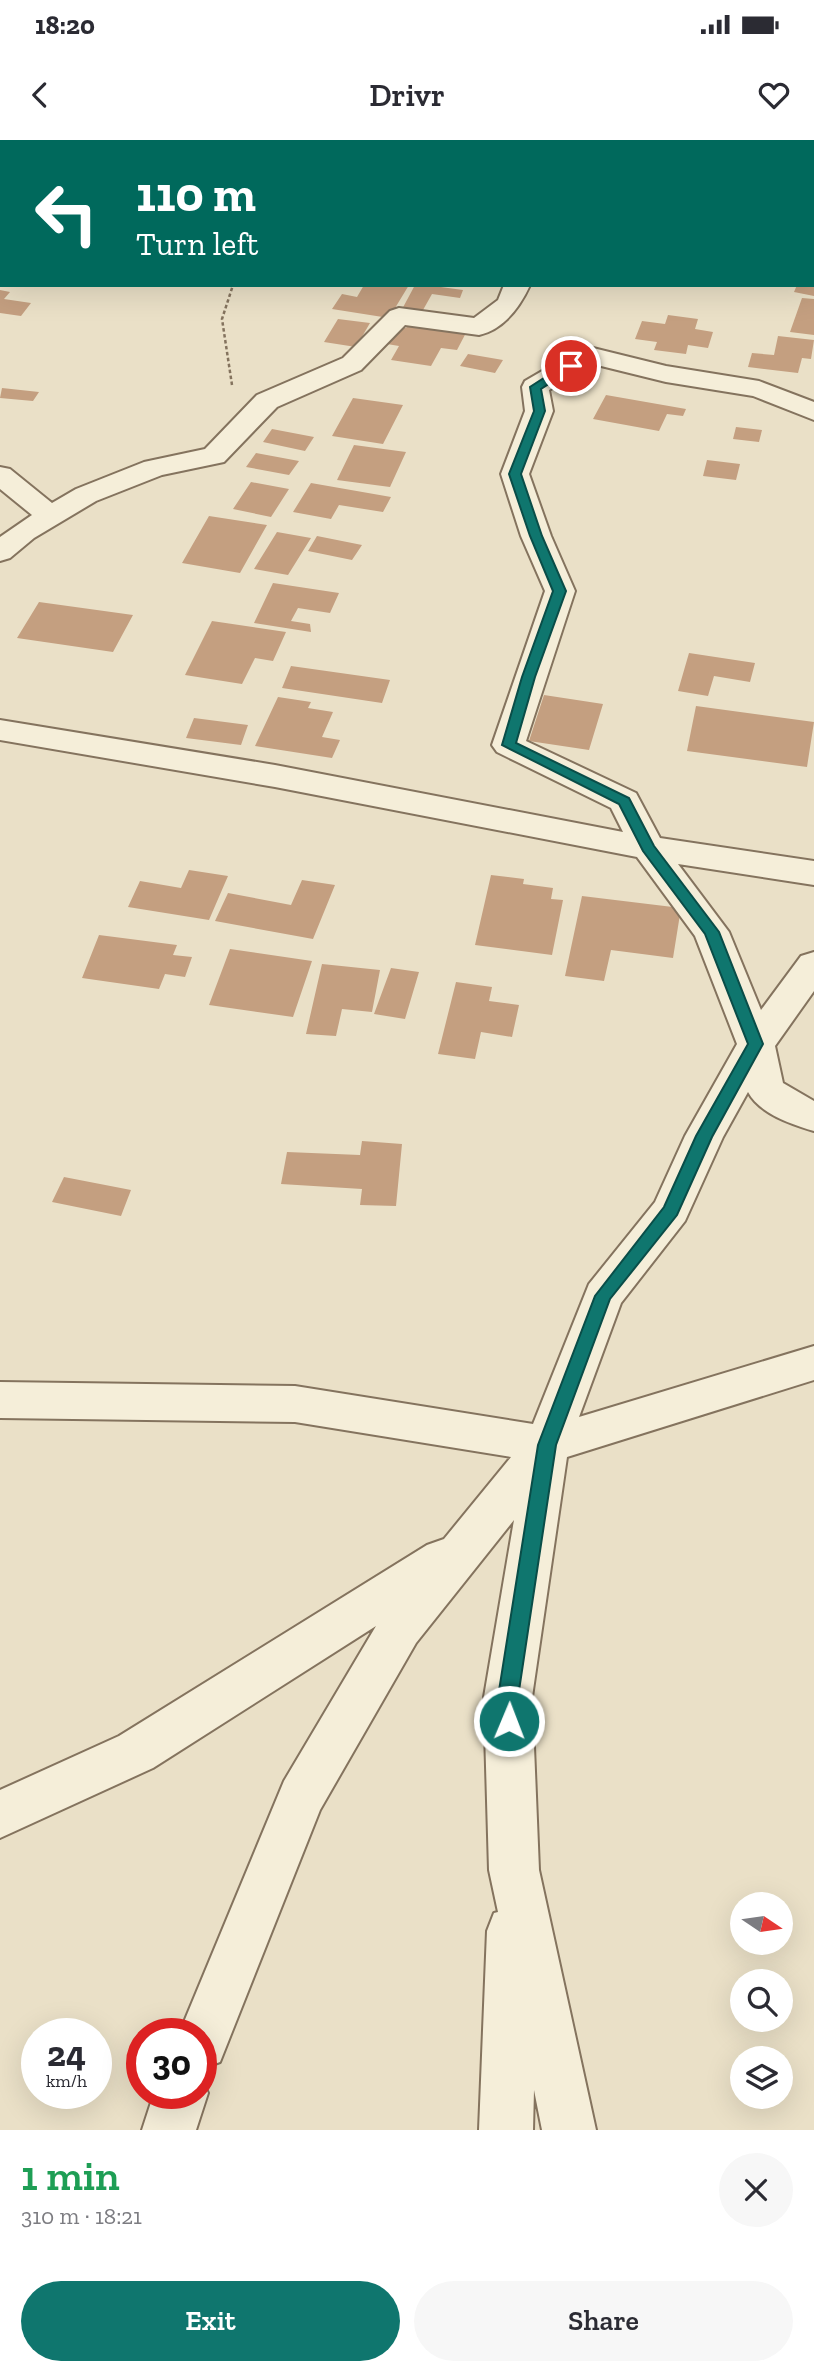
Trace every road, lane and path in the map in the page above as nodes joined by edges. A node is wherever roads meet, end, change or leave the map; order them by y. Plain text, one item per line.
1 (232, 287) edge
2 (516, 287) edge
3 (814, 412) edge
4 (238, 430) junction
5 (0, 475) edge
6 (51, 516) junction
7 (0, 552) edge
8 (0, 730) edge
9 (648, 848) junction
10 (814, 873) edge
11 (814, 965) edge
12 (756, 1044) junction
13 (814, 1116) edge
14 (814, 1363) edge
15 (0, 1400) edge
16 (547, 1445) junction
17 (470, 1542) junction
18 (0, 1814) edge
19 (514, 1870) junction
20 (211, 2018) edge
21 (176, 2109) edge
22 (169, 2130) edge
23 (506, 2130) edge
24 (569, 2130) edge

1 - 4 path
2 - 4 street
3 - 9 street
4 - 6 street
5 - 6 street
6 - 7 street
8 - 9 street
9 - 10 street
9 - 12 street
11 - 12 street
12 - 13 street
12 - 16 street
14 - 16 street
15 - 16 street
16 - 17 street
16 - 19 street
17 - 18 street
17 - 20 street
19 - 23 street
19 - 24 street
21 - 22 street

